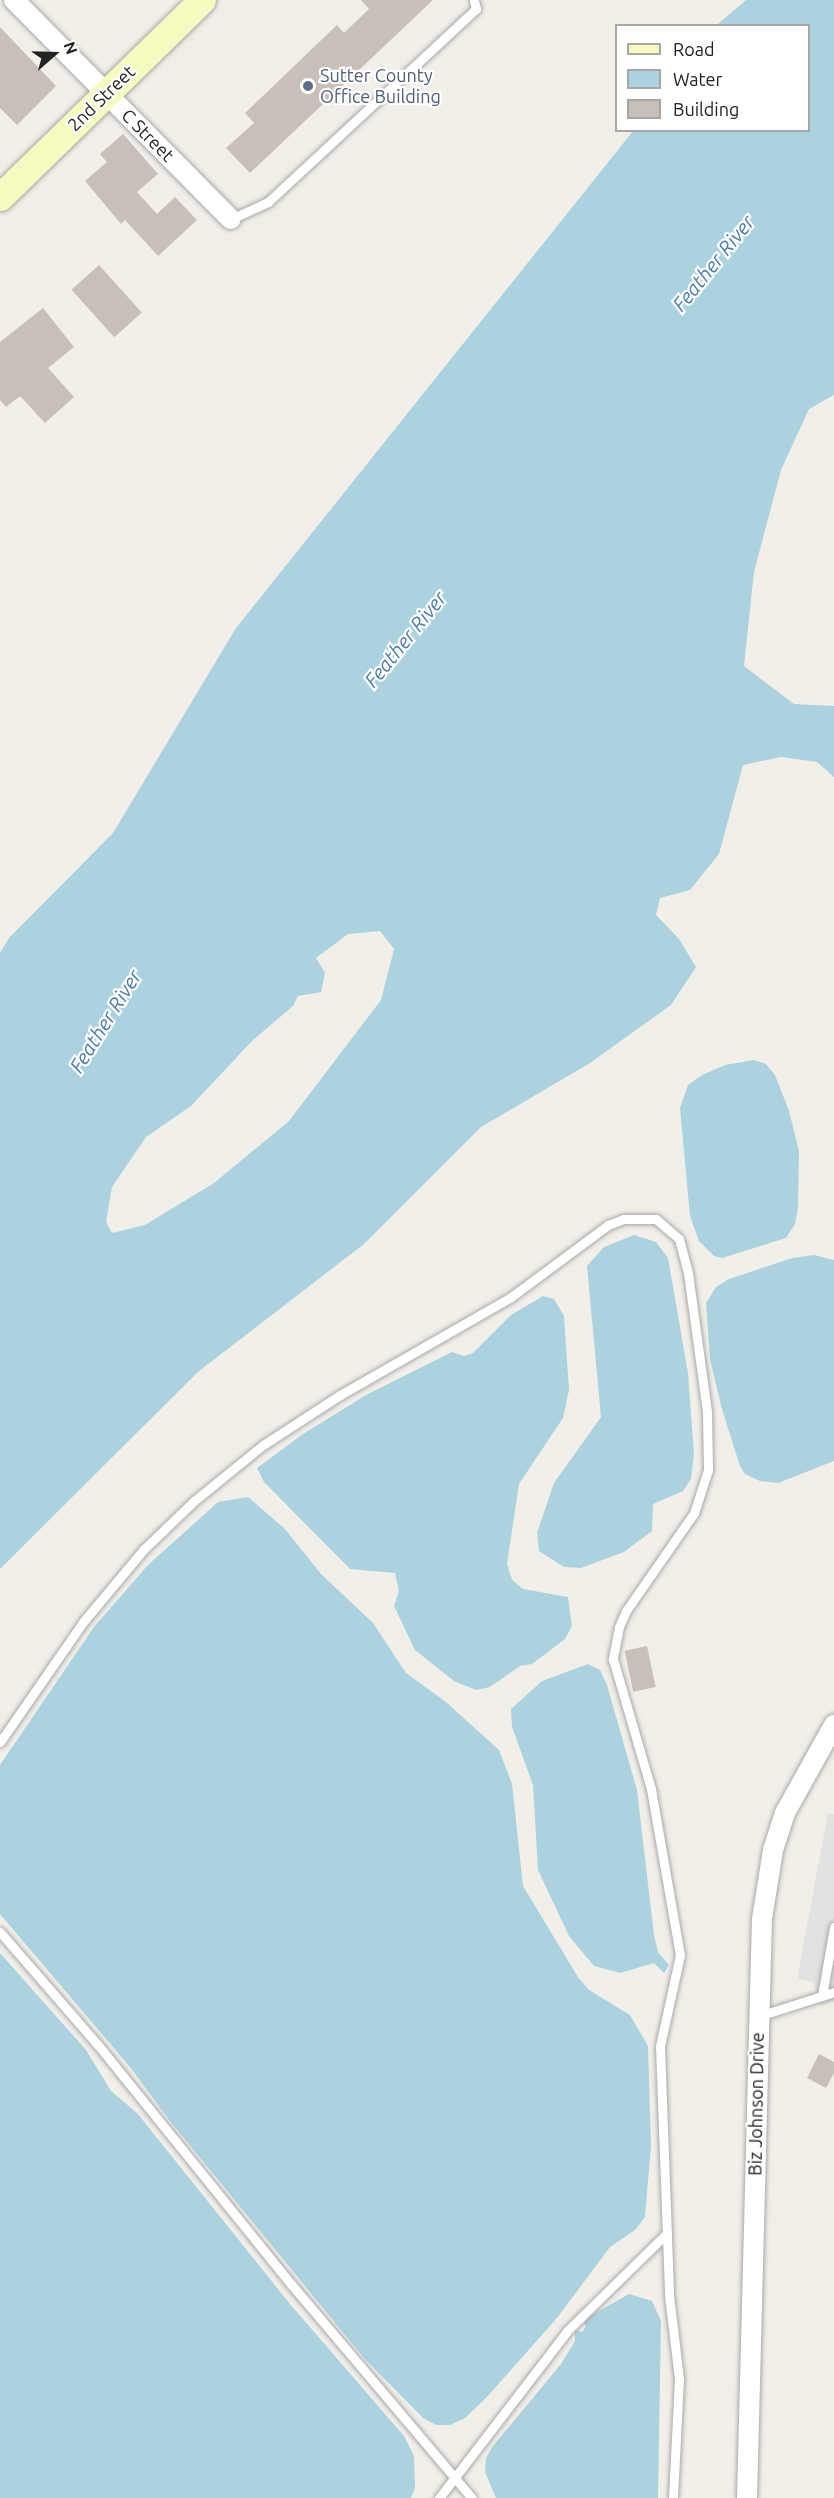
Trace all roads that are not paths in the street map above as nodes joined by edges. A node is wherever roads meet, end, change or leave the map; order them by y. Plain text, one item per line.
1 (14, 0) edge
2 (202, 0) edge
3 (474, 0) edge
4 (107, 94) junction
5 (0, 196) edge
6 (231, 219) joint
7 (14, 1723) junction
8 (0, 1725) edge
9 (834, 1725) edge
10 (0, 1743) edge
11 (834, 1927) edge
12 (0, 1932) edge
13 (834, 1992) edge
14 (822, 1996) junction
15 (758, 2017) junction
16 (667, 2233) junction
17 (454, 2475) junction
18 (439, 2498) edge
19 (472, 2498) edge
20 (673, 2498) edge
21 (747, 2498) edge

1 - 4 street, C Street
2 - 4 main road, 2nd Street
3 - 6 lane
4 - 5 main road, 2nd Street
4 - 6 street, C Street
7 - 8 lane
7 - 10 lane
7 - 16 lane
9 - 15 street, Biz Johnson Drive
11 - 14 lane
12 - 17 lane
13 - 14 lane
14 - 15 lane
15 - 21 street, Biz Johnson Drive
16 - 17 lane
16 - 20 lane
17 - 18 lane
17 - 19 lane

